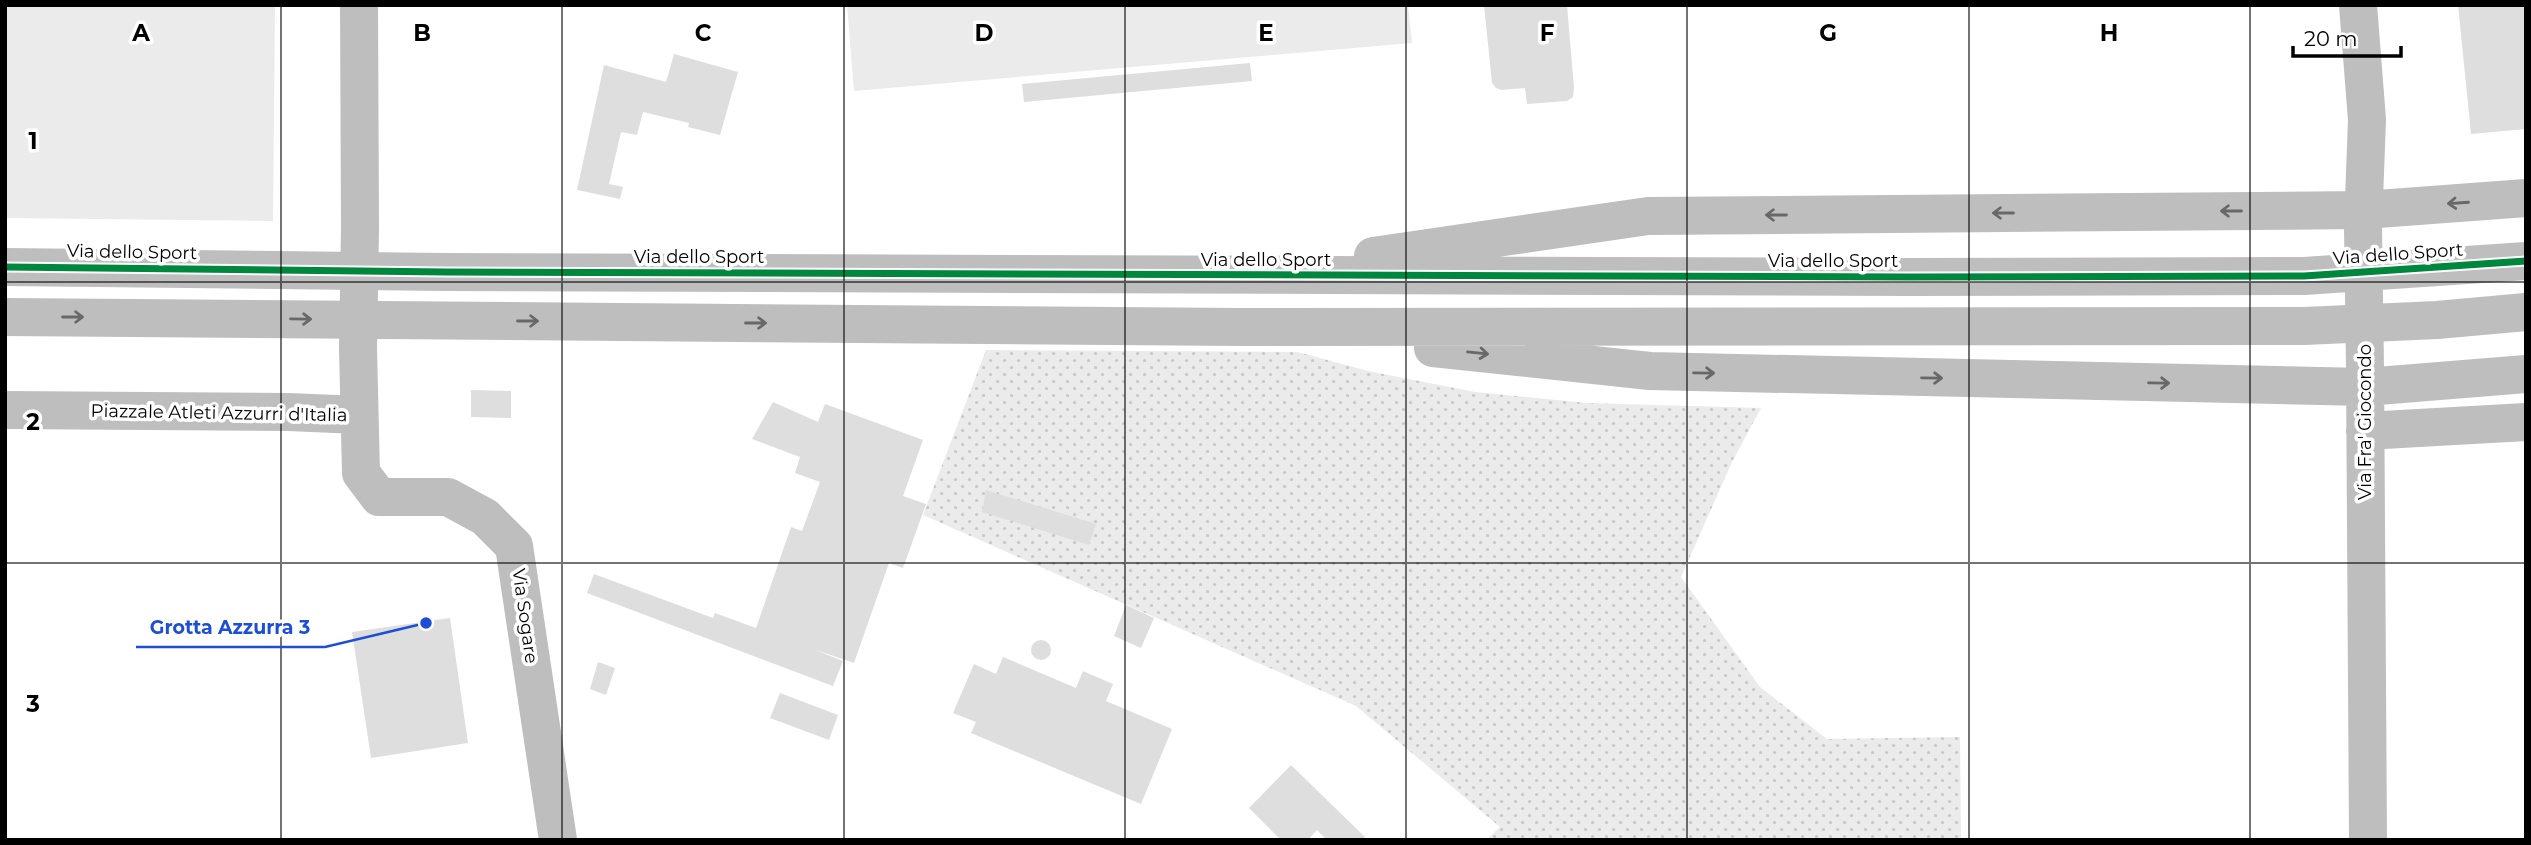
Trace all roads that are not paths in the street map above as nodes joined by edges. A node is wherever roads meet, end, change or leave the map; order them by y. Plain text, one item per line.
1 (359, 5) edge
2 (2358, 5) edge
3 (2526, 198) edge
4 (2364, 218) junction
5 (2526, 261) edge
6 (5, 267) edge
7 (1243, 275) junction
8 (2526, 312) edge
9 (5, 317) edge
10 (1240, 327) junction
11 (2526, 374) edge
12 (2365, 378) junction
13 (5, 410) edge
14 (359, 415) junction
15 (2526, 422) edge
16 (2365, 431) junction
17 (558, 840) edge
18 (2368, 840) edge

1 - 14 street, Piazzale Atleti Azzurri d'Italia, bridge
2 - 4 street, Via Fra' Giocondo
3 -> 4 street
4 -> 7 street
4 - 12 street, Via Fra' Giocondo, bridge
5 - 7 street, Via dello Sport
6 - 7 street, Via dello Sport
8 - 10 street
9 -> 10 street
10 -> 12 street
11 - 12 street
12 - 16 street, Via Fra' Giocondo
13 - 14 street, Piazzale Atleti Azzurri d'Italia
14 - 17 street, Via Sogare
15 - 16 street
16 - 18 street, Via Fra' Giocondo

